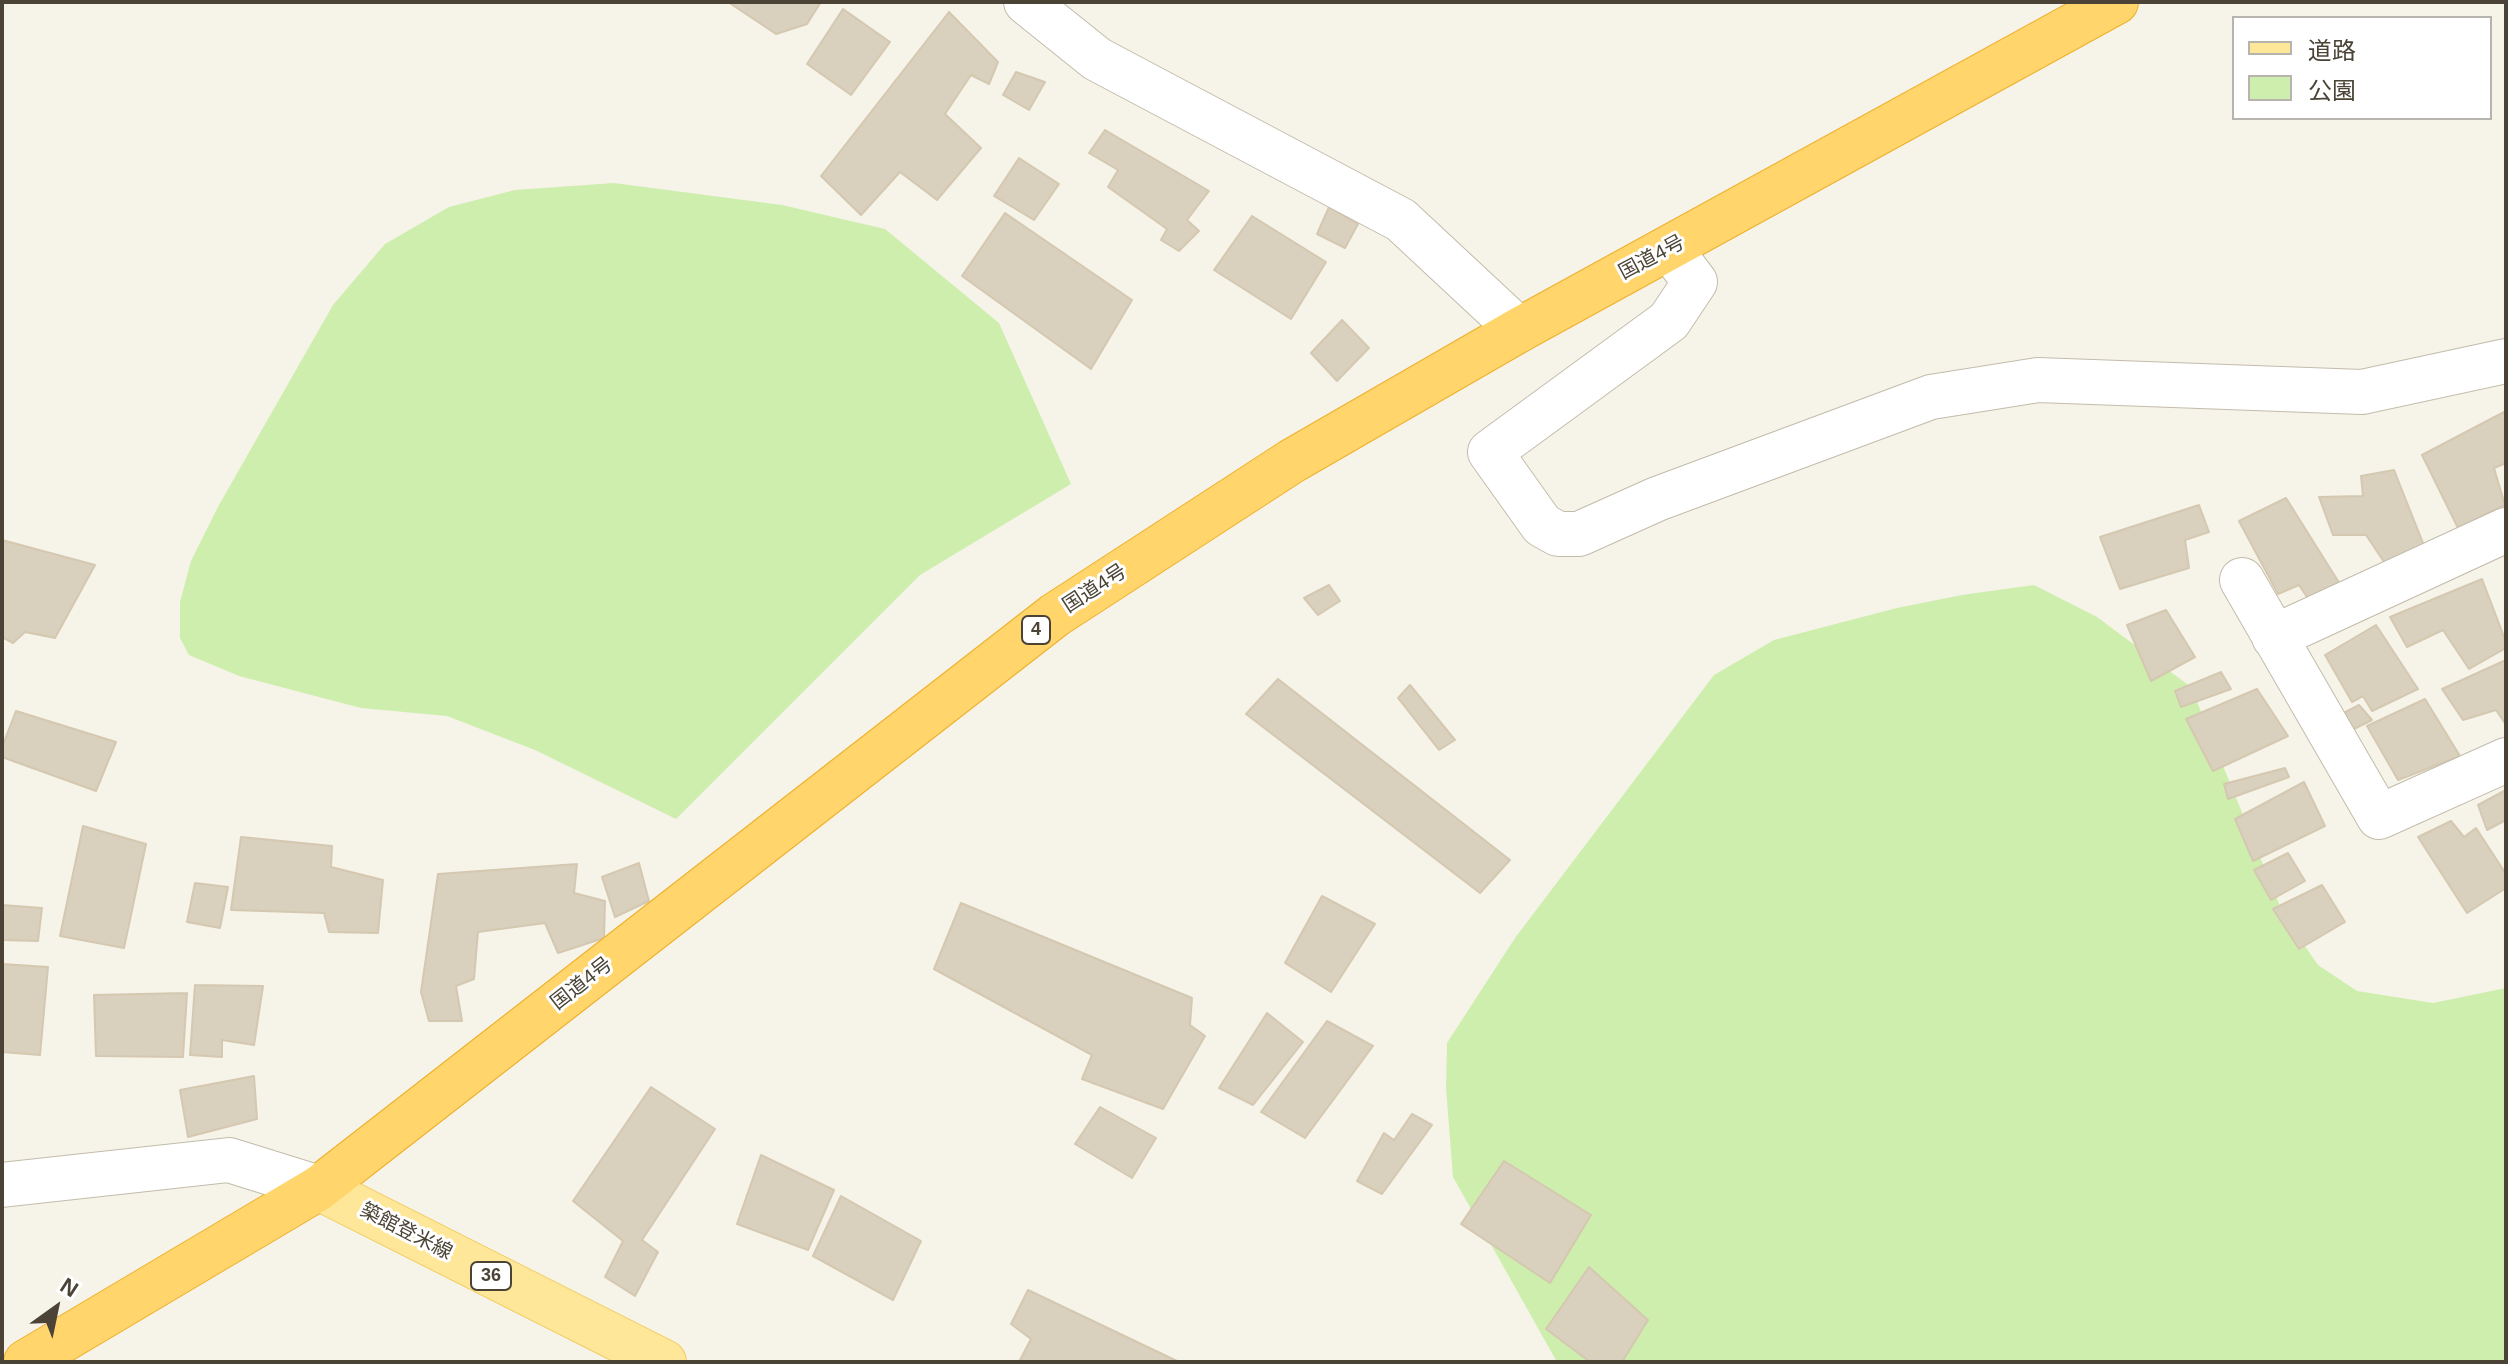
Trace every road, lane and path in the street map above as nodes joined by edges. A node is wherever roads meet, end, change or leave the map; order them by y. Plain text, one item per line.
1 (1026, 2) edge
2 (2116, 2) edge
3 (1670, 249) junction
4 (1519, 330) junction
5 (2506, 361) edge
6 (2506, 530) edge
7 (2242, 580) dead end
8 (2274, 637) junction
9 (2506, 760) edge
10 (2, 1185) edge
11 (319, 1188) junction
12 (26, 1362) edge
13 (664, 1362) edge

1 - 4 street
2 - 3 highway, 国道4号 / 4
3 - 4 highway, 国道4号 / 4
3 - 5 street
4 - 11 highway, 国道4号 / 4
6 - 8 street
7 - 8 street
8 - 9 street
10 - 11 street
11 - 12 highway, 国道4号 / 4
11 - 13 main road, 築館登米線 / 36

